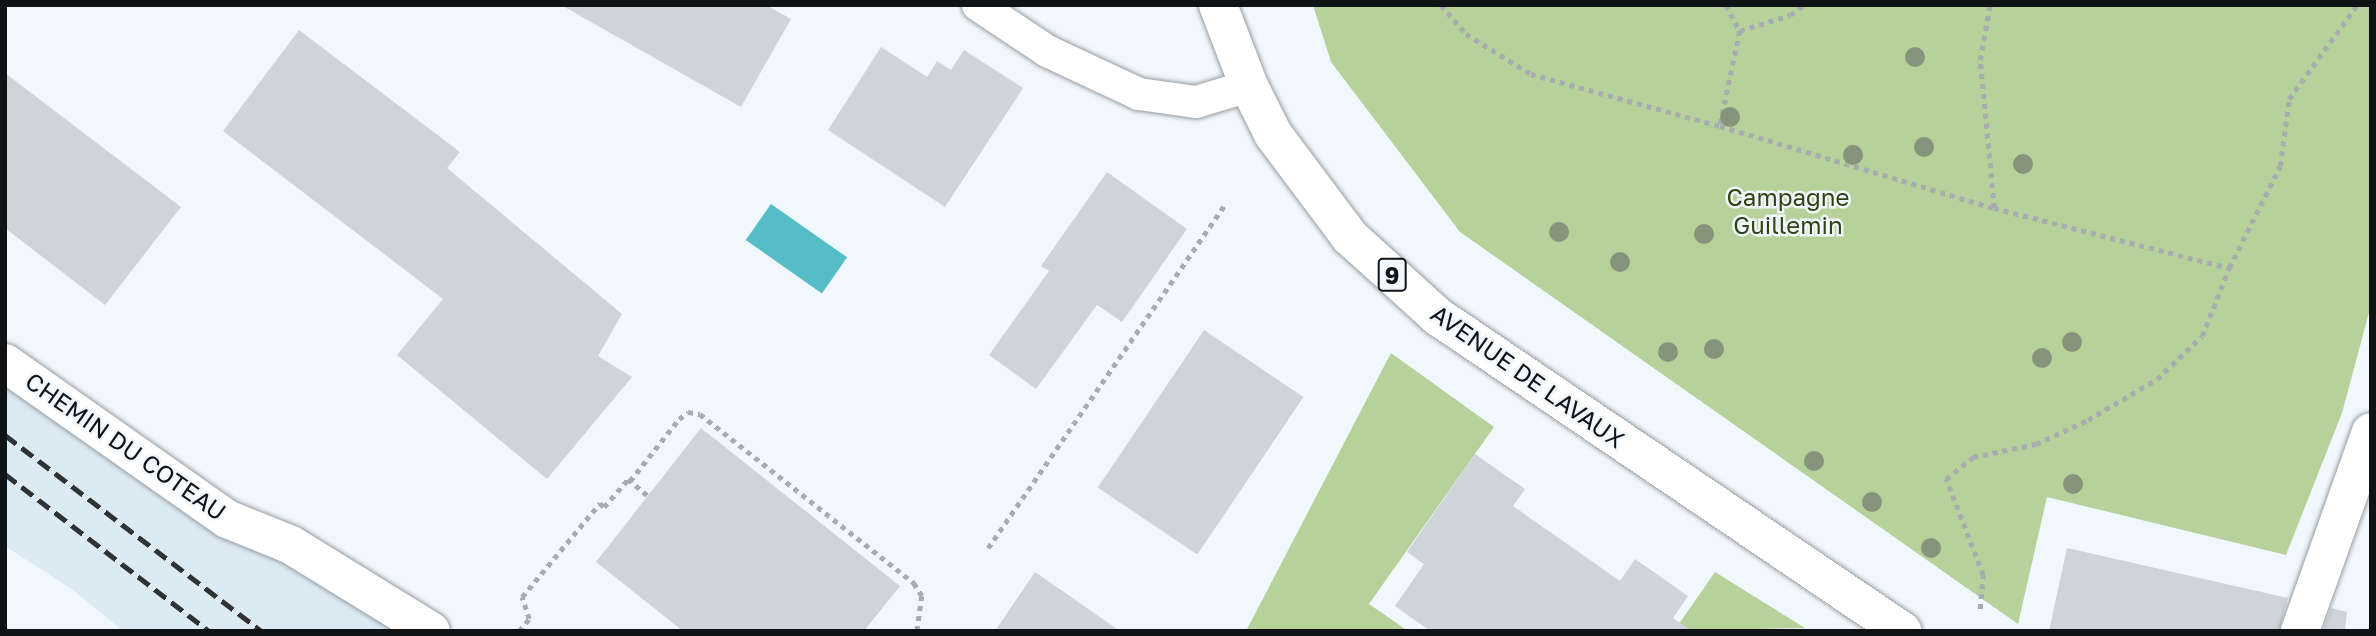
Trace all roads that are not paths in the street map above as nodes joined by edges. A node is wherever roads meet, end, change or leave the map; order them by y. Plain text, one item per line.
1 (978, 5) edge
2 (1218, 5) edge
3 (1249, 86) junction
4 (5, 363) edge
5 (2371, 432) edge
6 (430, 631) edge
7 (1902, 631) edge
8 (2300, 631) edge

1 - 3 lane
2 - 3 main road, AVENUE DE LAVAUX / 9
3 - 7 main road, AVENUE DE LAVAUX / 9
4 - 6 main road, CHEMIN DU COTEAU
5 - 8 main road

